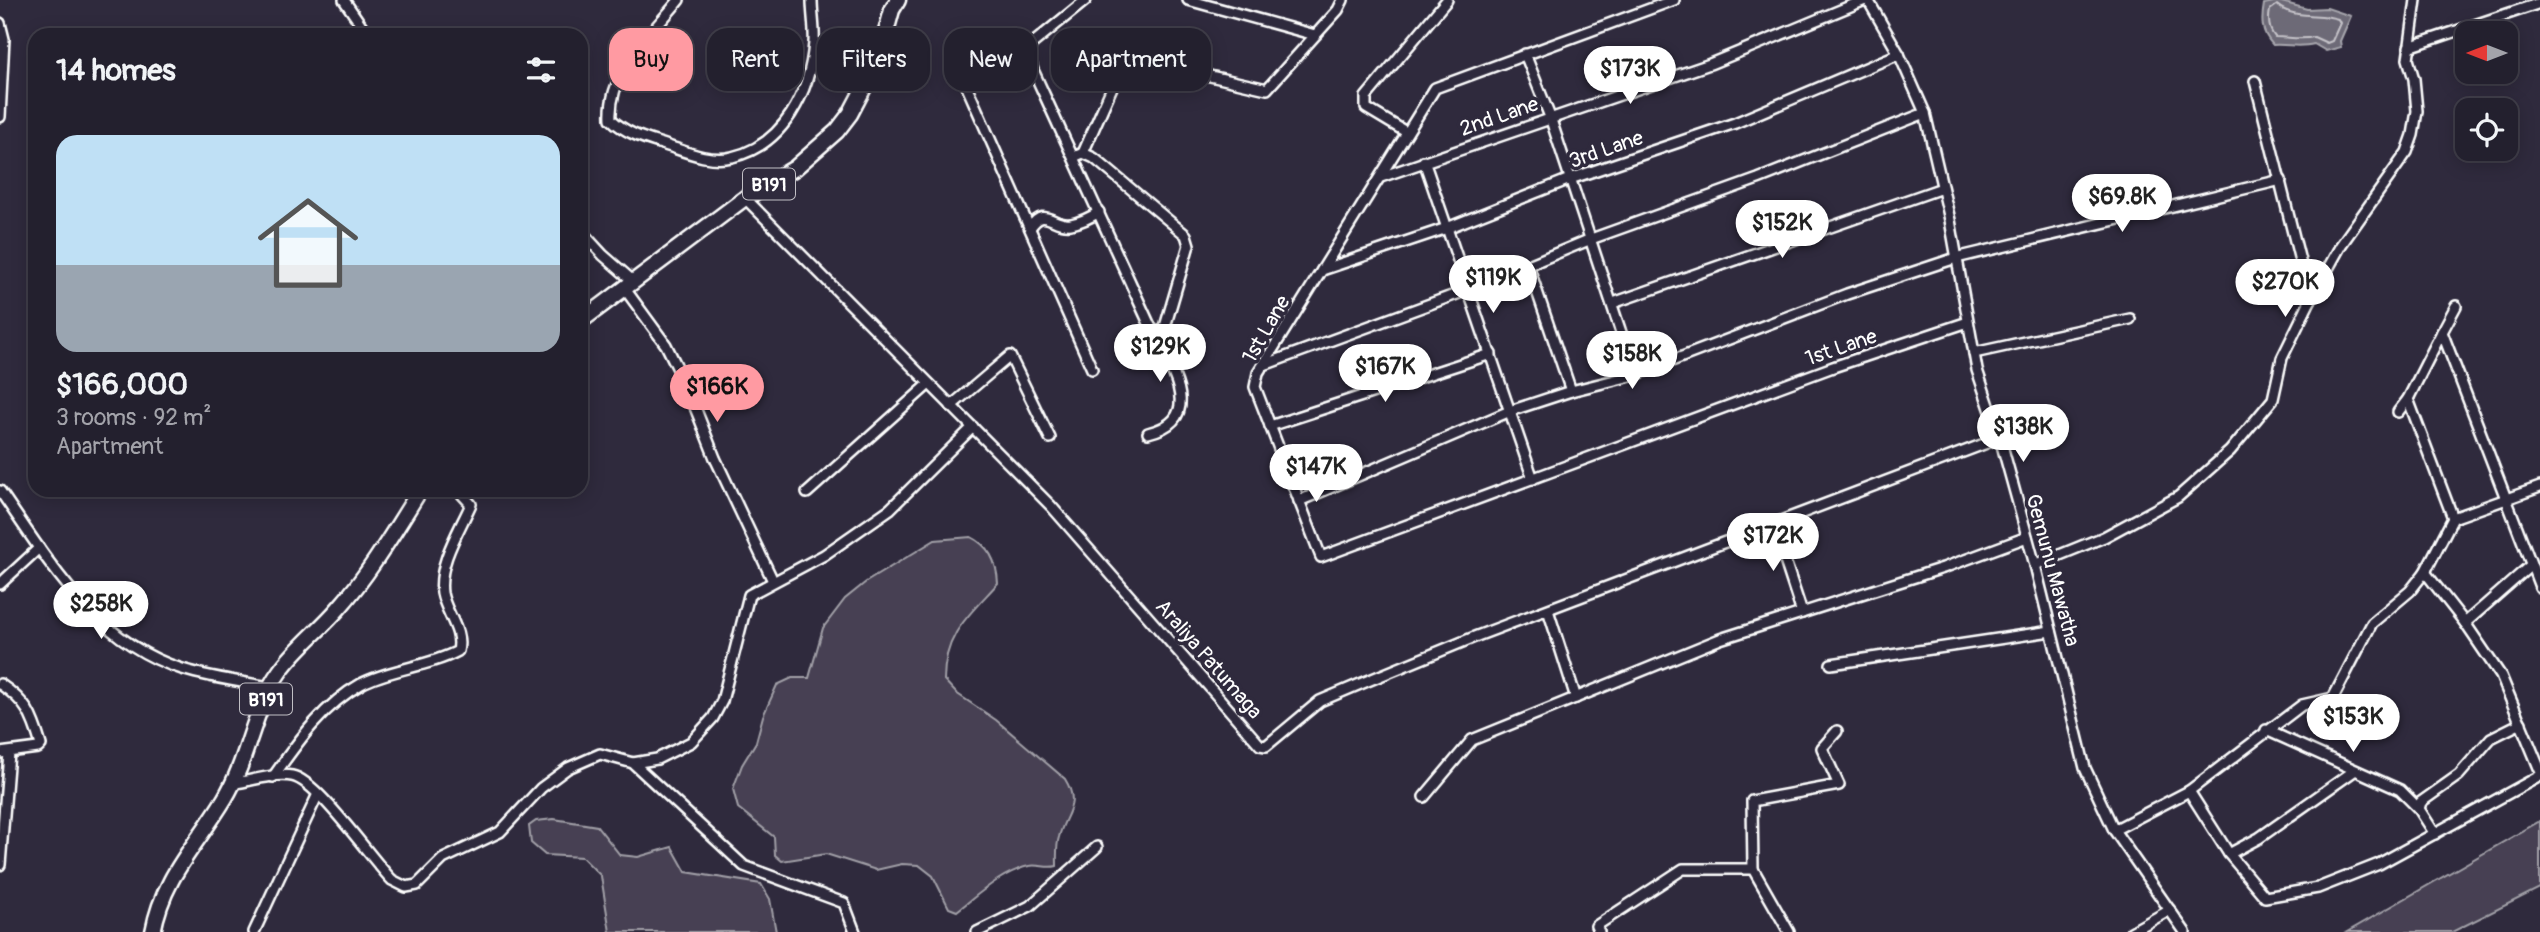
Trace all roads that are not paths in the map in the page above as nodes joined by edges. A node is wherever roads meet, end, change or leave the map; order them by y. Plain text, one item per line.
1 (344, 0) edge
2 (679, 0) edge
3 (812, 0) edge
4 (898, 0) edge
5 (1086, 0) edge
6 (1188, 0) edge
7 (1343, 0) edge
8 (1447, 0) edge
9 (1674, 0) edge
10 (1866, 0) edge
11 (2416, 0) edge
12 (2540, 3) edge
13 (1646, 5) edge
14 (0, 23) edge
15 (363, 28) edge
16 (1315, 35) junction
17 (2409, 47) junction
18 (1525, 54) junction
19 (1899, 54) junction
20 (2255, 81) dead end
21 (969, 91) edge
22 (1924, 113) junction
23 (0, 117) edge
24 (1550, 117) junction
25 (1406, 132) junction
26 (1078, 155) junction
27 (1424, 161) junction
28 (1381, 177) junction
29 (1570, 179) junction
30 (2281, 180) junction
31 (1942, 188) junction
32 (745, 198) junction
33 (1099, 212) junction
34 (1030, 228) junction
35 (1447, 228) junction
36 (588, 238) edge
37 (1591, 239) junction
38 (1956, 258) junction
39 (1528, 265) junction
40 (1322, 270) junction
41 (629, 286) junction
42 (1468, 290) junction
43 (2310, 301) junction
44 (1613, 303) junction
45 (2456, 306) dead end
46 (588, 316) edge
47 (2130, 319) dead end
48 (1968, 322) junction
49 (2442, 332) junction
50 (1154, 333) junction
51 (1974, 353) junction
52 (1491, 354) junction
53 (1264, 365) junction
54 (1092, 369) dead end
55 (1636, 375) junction
56 (929, 384) junction
57 (1571, 391) junction
58 (2408, 399) junction
59 (951, 406) junction
60 (1510, 411) junction
61 (2398, 412) dead end
62 (1270, 426) junction
63 (972, 427) junction
64 (1148, 433) dead end
65 (1050, 438) dead end
66 (2000, 438) junction
67 (1533, 479) junction
68 (2540, 487) edge
69 (0, 491) edge
70 (807, 493) dead end
71 (416, 497) edge
72 (464, 497) edge
73 (2507, 498) junction
74 (1299, 501) junction
75 (2454, 518) junction
76 (1773, 524) junction
77 (2027, 537) junction
78 (39, 548) junction
79 (2035, 565) junction
80 (2531, 565) junction
81 (2425, 572) junction
82 (774, 580) junction
83 (0, 584) edge
84 (2540, 587) edge
85 (1548, 610) junction
86 (1802, 613) junction
87 (2465, 623) junction
88 (2051, 631) junction
89 (1831, 664) dead end
90 (0, 684) edge
91 (271, 687) junction
92 (1576, 698) junction
93 (2521, 723) junction
94 (2266, 730) junction
95 (1837, 731) dead end
96 (4, 753) edge
97 (633, 763) junction
98 (2540, 770) edge
99 (2354, 771) junction
100 (2540, 776) edge
101 (273, 777) junction
102 (232, 784) junction
103 (2189, 791) junction
104 (318, 794) junction
105 (1424, 797) dead end
106 (2419, 808) junction
107 (2, 826) edge
108 (2114, 830) junction
109 (2435, 834) junction
110 (1097, 847) dead end
111 (2229, 854) junction
112 (0, 865) edge
113 (1753, 869) junction
114 (2170, 910) junction
115 (153, 932) edge
116 (254, 932) edge
117 (855, 932) edge
118 (977, 932) edge
119 (1599, 932) edge
120 (1789, 932) edge
121 (2131, 932) edge
122 (2185, 932) edge

1 - 15 street
2 - 3 street
4 - 32 main road, B191
5 - 26 street
6 - 16 street
7 - 16 street
8 - 25 street
9 - 13 street, 1st Lane
10 - 19 street, Gemunu Mawatha
10 - 24 street, 2nd Lane
11 - 17 street
12 - 17 street
13 - 18 street, 1st Lane
14 - 23 street
16 - 26 street
17 - 43 street
18 - 24 street
18 - 25 street, 1st Lane
19 - 22 street, Gemunu Mawatha
19 - 29 street, 3rd Lane
20 - 30 street
21 - 34 street
22 - 31 street, Gemunu Mawatha
22 - 37 street
24 - 27 street, 2nd Lane
24 - 29 street
25 - 28 street, 1st Lane
26 - 33 street
26 - 50 street
27 - 28 street, 2nd Lane
27 - 35 street
28 - 40 street, 1st Lane
29 - 35 street, 3rd Lane
29 - 37 street
30 - 38 street
30 - 43 street
31 - 38 street, Gemunu Mawatha
31 - 44 street
32 - 41 main road, B191
32 - 56 street, Araliya Patumaga
33 - 34 street
33 - 50 street
34 - 54 street
35 - 40 street, 3rd Lane
35 - 42 street
36 - 41 street
37 - 39 street
37 - 44 street
38 - 48 street, Gemunu Mawatha
38 - 55 street
39 - 42 street
39 - 57 street
40 - 53 street, 1st Lane
41 - 46 main road, B191
41 - 82 street
42 - 52 street
42 - 53 street
43 - 79 street
44 - 55 street
45 - 49 street
47 - 51 street
48 - 51 street, Gemunu Mawatha
48 - 67 street, 1st Lane
49 - 58 street
49 - 73 street
50 - 64 street
51 - 66 street, Gemunu Mawatha
52 - 60 street
52 - 62 street
53 - 62 street, 1st Lane
55 - 57 street
56 - 59 street, Araliya Patumaga
56 - 70 street
57 - 60 street
58 - 61 street
58 - 75 street
59 - 63 street, Araliya Patumaga
59 - 65 street
60 - 67 street
60 - 74 street
62 - 74 street, 1st Lane
63 - 82 street
63 - 85 street, Araliya Patumaga
66 - 76 street, Araliya Patumaga
66 - 77 street, Gemunu Mawatha
67 - 74 street, 1st Lane
68 - 73 street
69 - 78 street
71 - 91 main road, B191
72 - 101 street
73 - 75 street
73 - 80 street
75 - 81 street
76 - 85 street, Araliya Patumaga
76 - 86 street
77 - 79 street, Gemunu Mawatha
77 - 86 street
78 - 83 street
78 - 91 street
79 - 88 street, Gemunu Mawatha
80 - 84 street
80 - 87 street
81 - 87 street
81 - 94 street
82 - 97 street
85 - 92 street
86 - 92 street
87 - 93 street
88 - 89 street
88 - 108 street, Gemunu Mawatha
90 - 96 street
91 - 102 main road, B191
92 - 105 street
93 - 98 street
93 - 106 street
94 - 99 street
94 - 103 street
95 - 113 street
96 - 107 street
97 - 104 street
97 - 117 street
99 - 106 street
99 - 111 street
100 - 109 street
101 - 102 street
101 - 104 street
102 - 115 main road, B191
103 - 108 street
103 - 111 street
104 - 116 street
106 - 109 street
107 - 112 street
108 - 114 street, Gemunu Mawatha
109 - 111 street
110 - 118 street
113 - 119 street
113 - 120 street
114 - 121 street
114 - 122 street, Gemunu Mawatha

